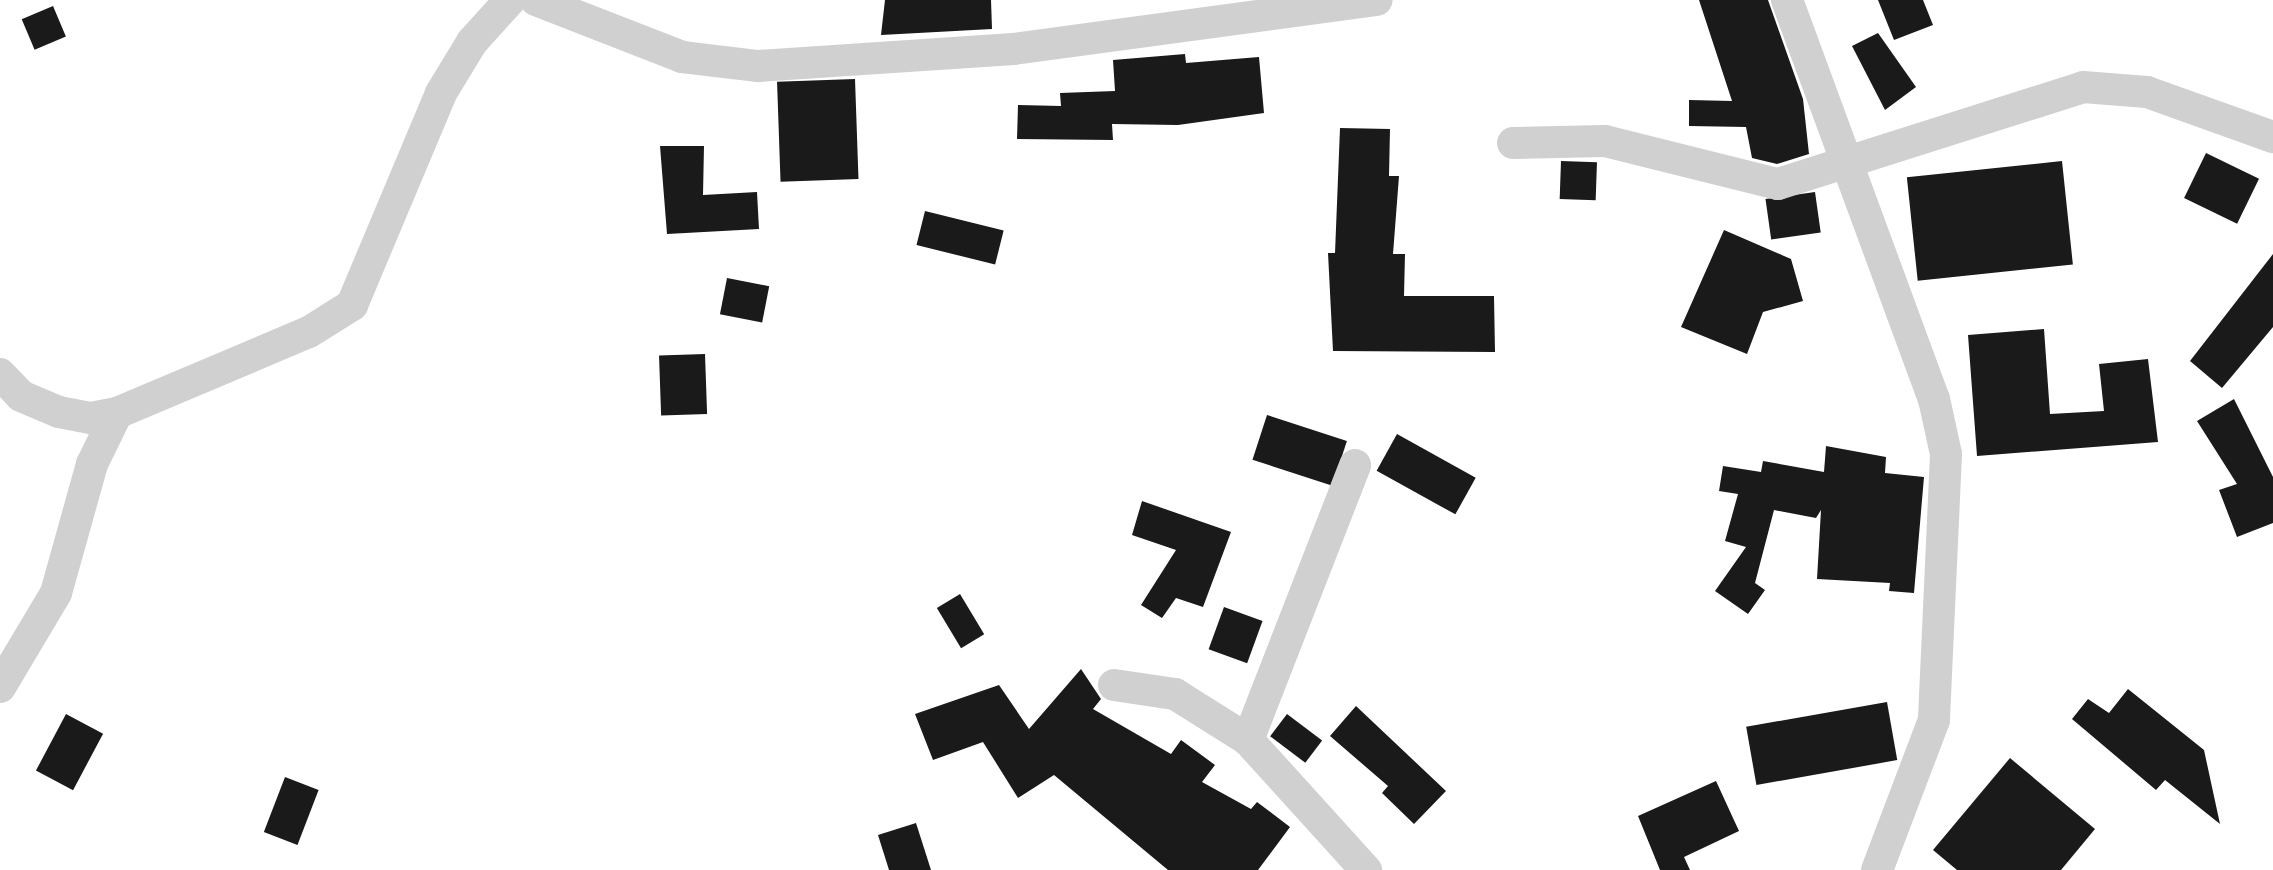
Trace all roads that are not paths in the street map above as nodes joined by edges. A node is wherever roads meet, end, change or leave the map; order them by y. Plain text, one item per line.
1 (510, 0) edge
2 (536, 0) edge
3 (1377, 0) edge
4 (1787, 0) edge
5 (2273, 137) edge
6 (1513, 143) dead end
7 (1850, 166) junction
8 (0, 374) edge
9 (117, 413) junction
10 (1355, 465) dead end
11 (1114, 685) dead end
12 (0, 687) edge
13 (1248, 740) junction
14 (1366, 870) edge
15 (1877, 870) edge

1 - 9 street
2 - 3 street
4 - 7 street
5 - 7 street
6 - 7 street
7 - 15 street
8 - 9 street
9 - 12 street
10 - 13 street
11 - 13 street
13 - 14 street

